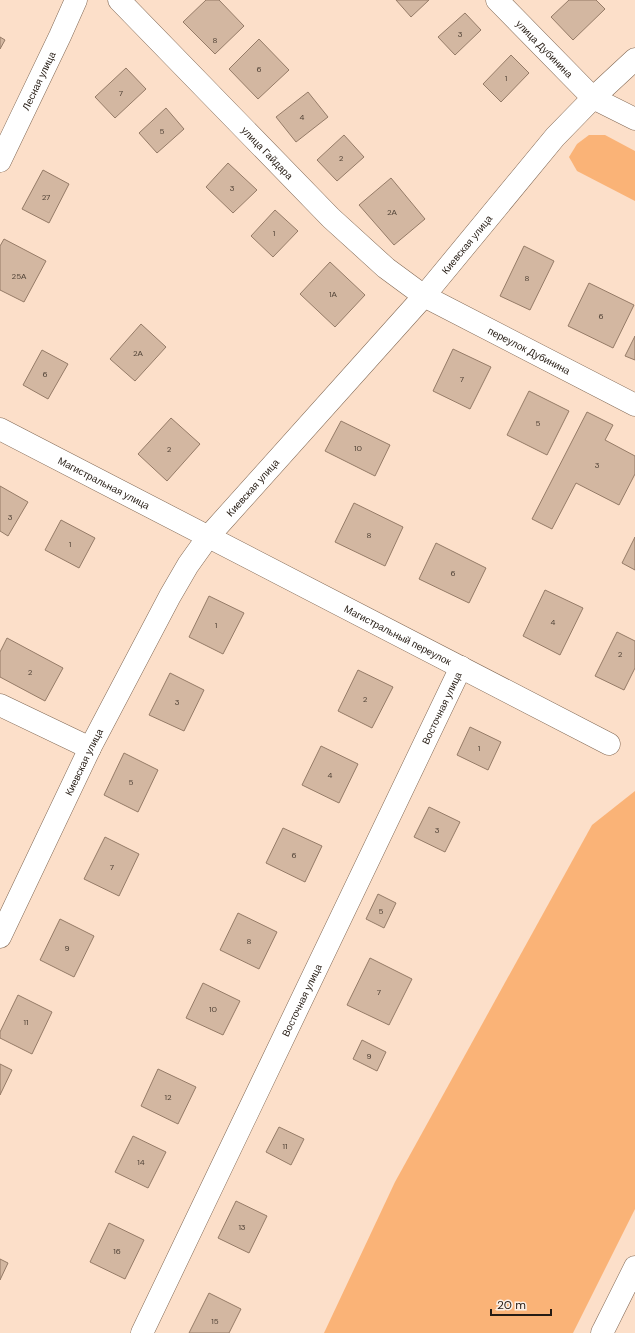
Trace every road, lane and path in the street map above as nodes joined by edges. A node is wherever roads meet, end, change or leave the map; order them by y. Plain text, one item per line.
1 (76, 0) edge
2 (119, 0) edge
3 (497, 0) edge
4 (635, 59) edge
5 (593, 98) junction
6 (635, 119) edge
7 (0, 161) edge
8 (424, 296) junction
9 (635, 405) edge
10 (0, 429) edge
11 (208, 537) junction
12 (461, 667) junction
13 (0, 705) edge
14 (609, 744) dead end
15 (90, 748) junction
16 (0, 937) edge
17 (635, 1267) edge
18 (142, 1333) edge
19 (602, 1333) edge

1 - 7 street, Лесная улица
2 - 8 street, улица Гайдара
3 - 5 street, улица Дубинина
4 - 5 street, Киевская улица
5 - 6 street, улица Дубинина
5 - 8 street, Киевская улица
8 - 9 street, переулок Дубинина
8 - 11 street, Киевская улица
10 - 11 street, Магистральная улица
11 - 12 street, Магистральный переулок
11 - 15 street, Киевская улица
12 - 14 street, Магистральный переулок
12 - 18 street, Восточная улица
13 - 15 street
15 - 16 street, Киевская улица
17 - 19 street

